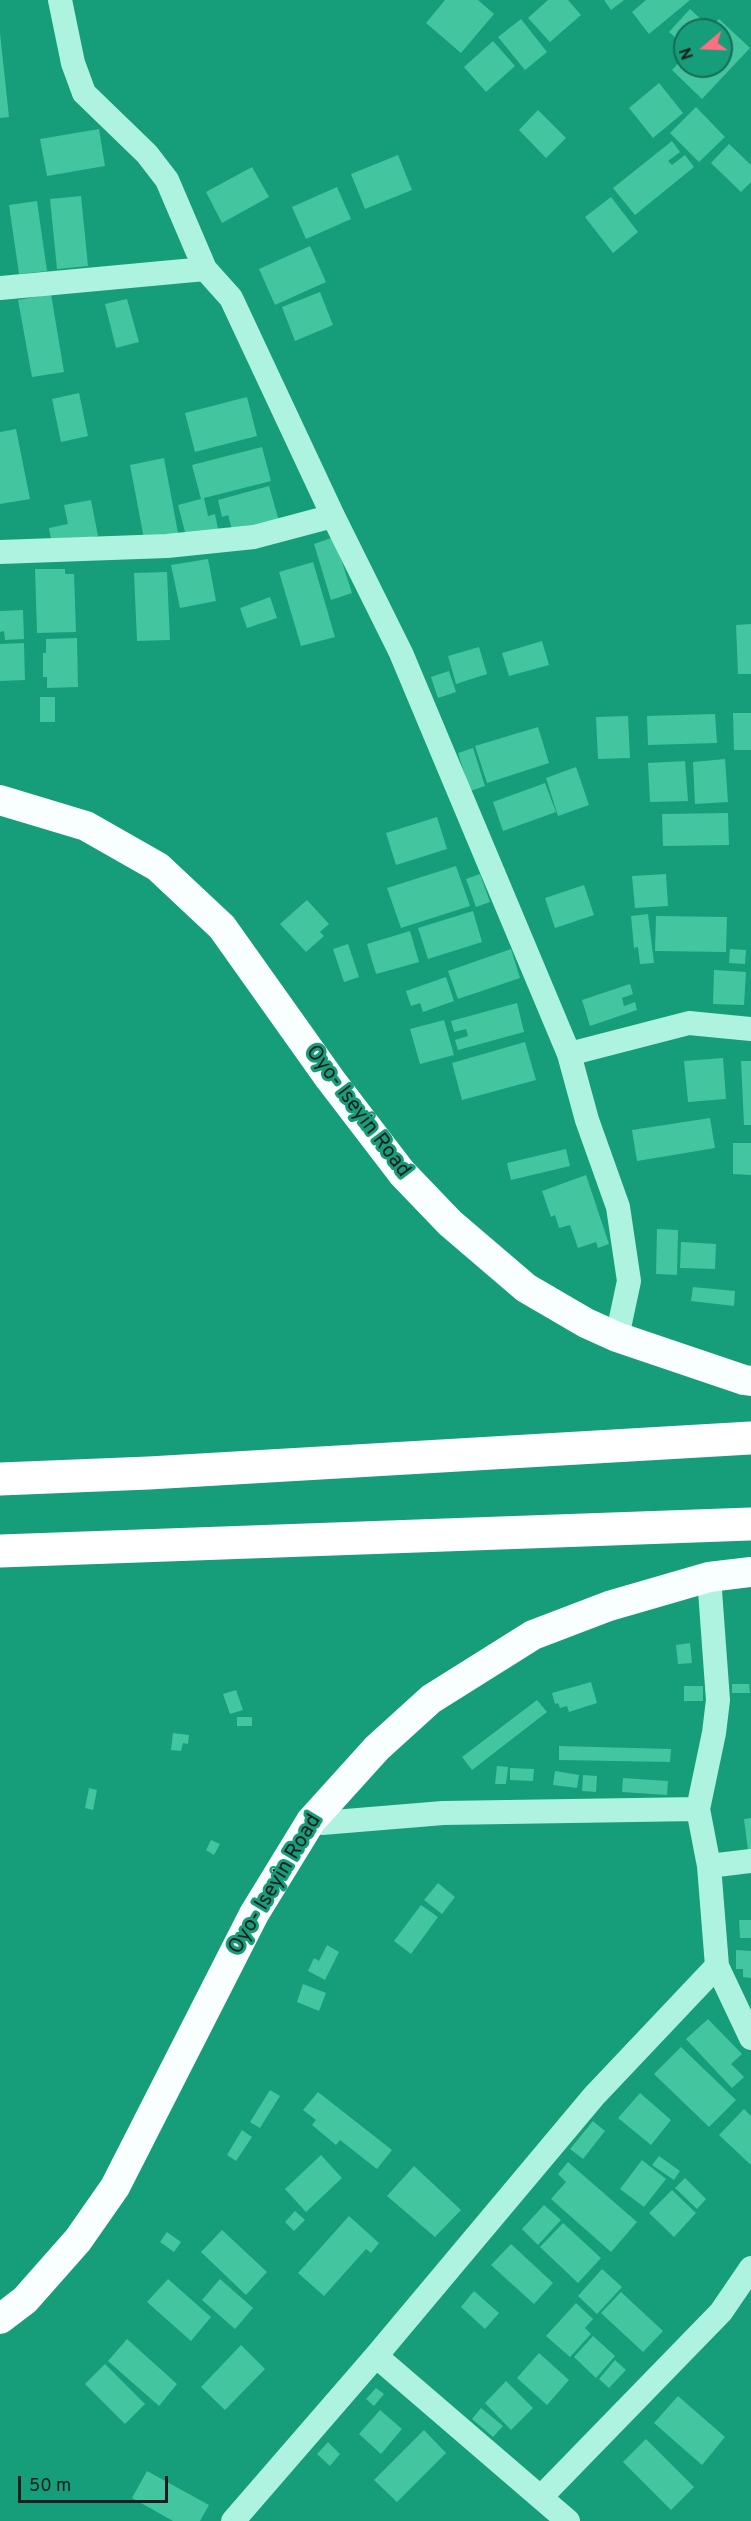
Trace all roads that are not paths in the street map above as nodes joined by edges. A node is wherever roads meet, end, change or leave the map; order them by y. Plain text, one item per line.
1 (60, 0) edge
2 (205, 269) junction
3 (0, 288) edge
4 (333, 516) junction
5 (0, 552) edge
6 (0, 800) edge
7 (751, 1029) edge
8 (569, 1054) junction
9 (618, 1337) junction
10 (751, 1381) edge
11 (751, 1438) edge
12 (0, 1479) edge
13 (751, 1524) edge
14 (0, 1551) edge
15 (751, 1572) edge
16 (710, 1577) junction
17 (698, 1809) junction
18 (322, 1823) dead end
19 (751, 1861) edge
20 (709, 1866) junction
21 (717, 1966) junction
22 (751, 2038) edge
23 (751, 2268) edge
24 (0, 2319) edge
25 (376, 2356) junction
26 (541, 2497) junction
27 (233, 2521) edge
28 (568, 2521) edge

1 - 2 street
2 - 3 street
2 - 4 street
4 - 5 street
4 - 8 street
6 - 9 main road, Oyo- Iseyin Road
7 - 8 street
8 - 9 street
9 - 10 main road, Oyo- Iseyin Road
11 - 12 highway
13 - 14 highway
15 - 16 main road, Oyo- Iseyin Road
16 - 17 street
16 - 24 main road, Oyo- Iseyin Road
17 - 18 street
17 - 20 street
19 - 20 street
20 - 21 street
21 - 22 street
21 - 25 street
23 - 26 street
25 - 26 street
25 - 27 street
26 - 28 street

